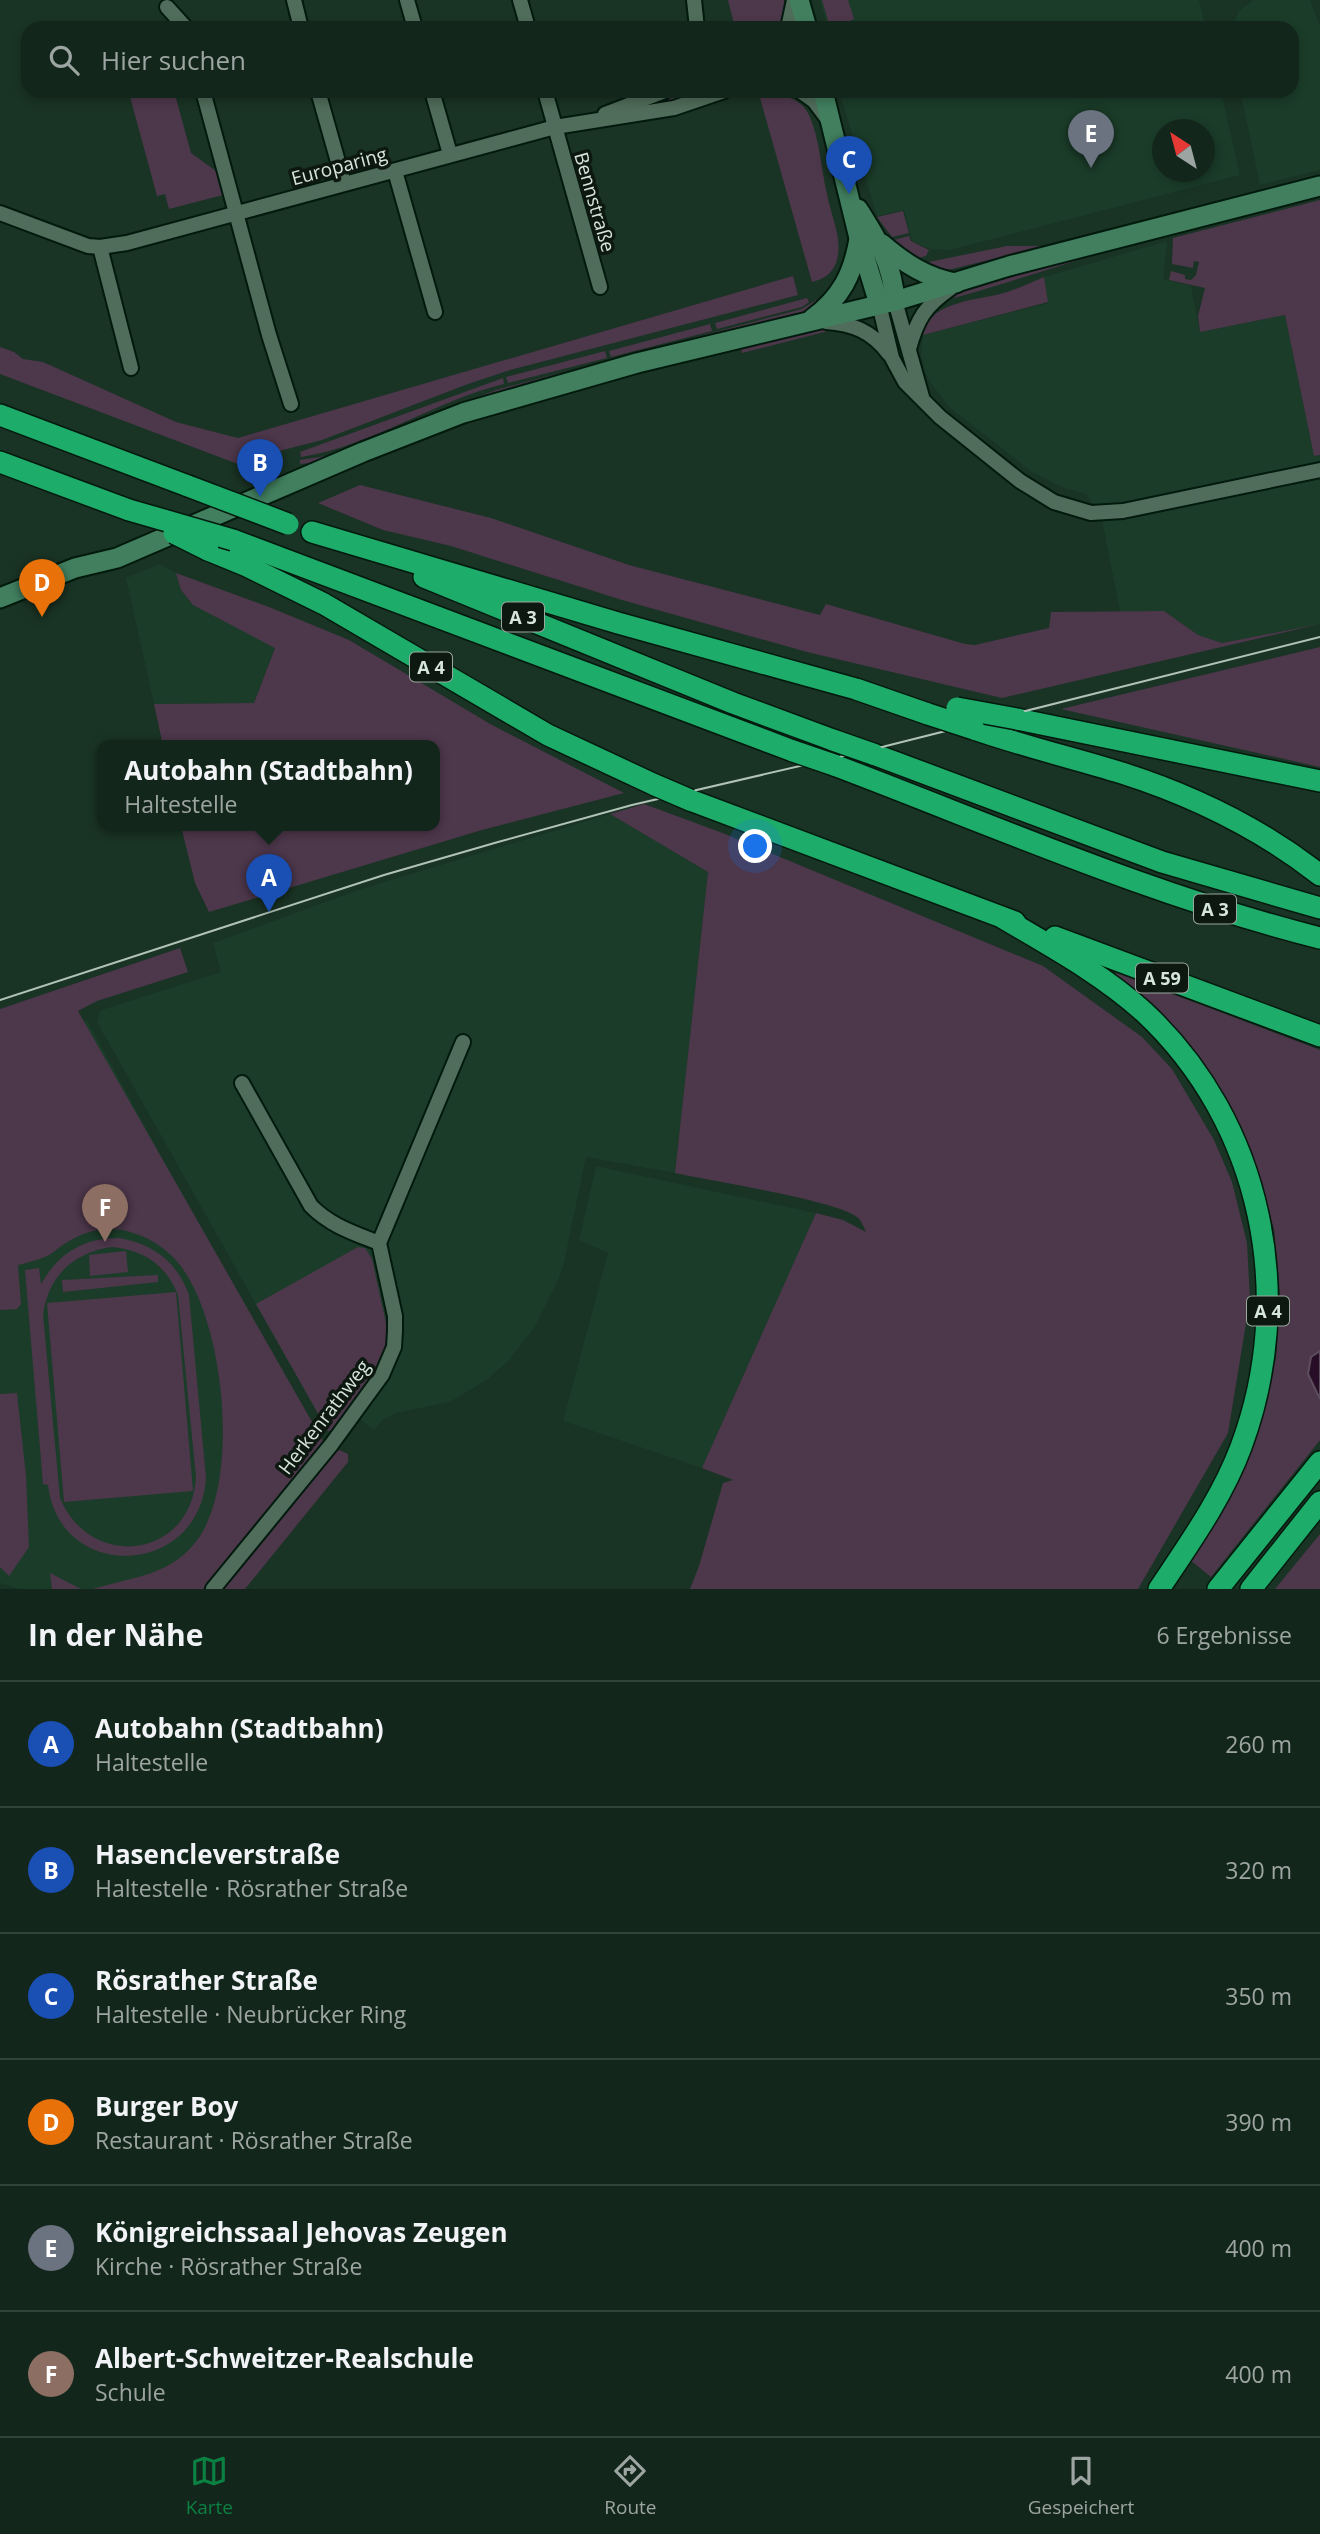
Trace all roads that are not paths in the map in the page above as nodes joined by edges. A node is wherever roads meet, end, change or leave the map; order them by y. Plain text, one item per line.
1 (294, 0) edge
2 (407, 0) edge
3 (520, 0) edge
4 (694, 0) edge
5 (794, 0) edge
6 (799, 0) edge
7 (167, 7) dead end
8 (180, 21) edge
9 (299, 21) edge
10 (413, 21) edge
11 (526, 21) edge
12 (696, 21) edge
13 (790, 21) edge
14 (805, 21) edge
15 (205, 98) edge
16 (320, 98) edge
17 (434, 98) edge
18 (547, 98) edge
19 (645, 98) edge
20 (699, 98) edge
21 (810, 98) edge
22 (825, 98) edge
23 (587, 120) junction
24 (831, 122) junction
25 (555, 127) junction
26 (450, 154) junction
27 (395, 171) junction
28 (344, 183) junction
29 (1320, 186) edge
30 (236, 212) junction
31 (0, 213) edge
32 (869, 240) junction
33 (100, 247) junction
34 (957, 283) junction
35 (600, 287) dead end
36 (887, 303) junction
37 (435, 312) dead end
38 (811, 320) junction
39 (909, 351) junction
40 (892, 358) junction
41 (131, 368) dead end
42 (922, 398) junction
43 (291, 404) dead end
44 (0, 415) edge
45 (0, 462) edge
46 (1320, 470) edge
47 (129, 510) junction
48 (313, 532) junction
49 (0, 598) edge
50 (856, 689) junction
51 (1320, 781) edge
52 (1320, 875) edge
53 (1320, 908) edge
54 (1003, 918) junction
55 (1320, 938) edge
56 (1320, 1036) edge
57 (463, 1042) dead end
58 (242, 1083) dead end
59 (379, 1243) junction
60 (1320, 1462) edge
61 (1320, 1502) edge
62 (213, 1589) edge
63 (1159, 1589) edge
64 (1218, 1589) edge
65 (1251, 1589) edge

1 - 9 street
2 - 10 street
3 - 11 street
4 - 12 street
5 - 13 street
6 - 14 main road
7 - 8 street
15 - 30 street
16 - 28 street
17 - 26 street
18 - 25 street, Bennstraße
19 - 23 street, Europaring
20 - 23 street, Europaring
21 - 24 street
22 - 24 main road
23 - 25 street, Europaring
24 - 32 main road
25 - 26 street, Europaring
25 - 35 street, Bennstraße
26 - 27 street, Europaring
27 - 28 street, Europaring
27 - 37 street
28 - 30 street, Europaring
29 - 34 main road
30 - 33 street, Europaring
30 - 43 street
31 - 33 street, Europaring
32 - 34 main road
32 - 36 main road
32 - 38 main road
33 - 41 street
34 - 36 main road
34 - 39 street
36 - 38 main road
36 - 39 street
36 - 40 street
38 - 40 street
38 - 49 main road
39 - 42 street
40 - 42 street
42 - 46 street
44 - 48 highway, A 3, bridge
45 - 47 highway, A 3
47 - 54 highway, A 4, bridge
47 - 55 highway, A 3, bridge
48 - 50 highway
48 - 53 highway, A 3, bridge
50 - 51 highway, bridge
50 - 52 highway, bridge
54 - 56 highway, A 59
54 - 63 highway, A 4
57 - 59 street
58 - 59 street
59 - 62 street, Herkenrathweg
60 - 64 highway
61 - 65 highway

